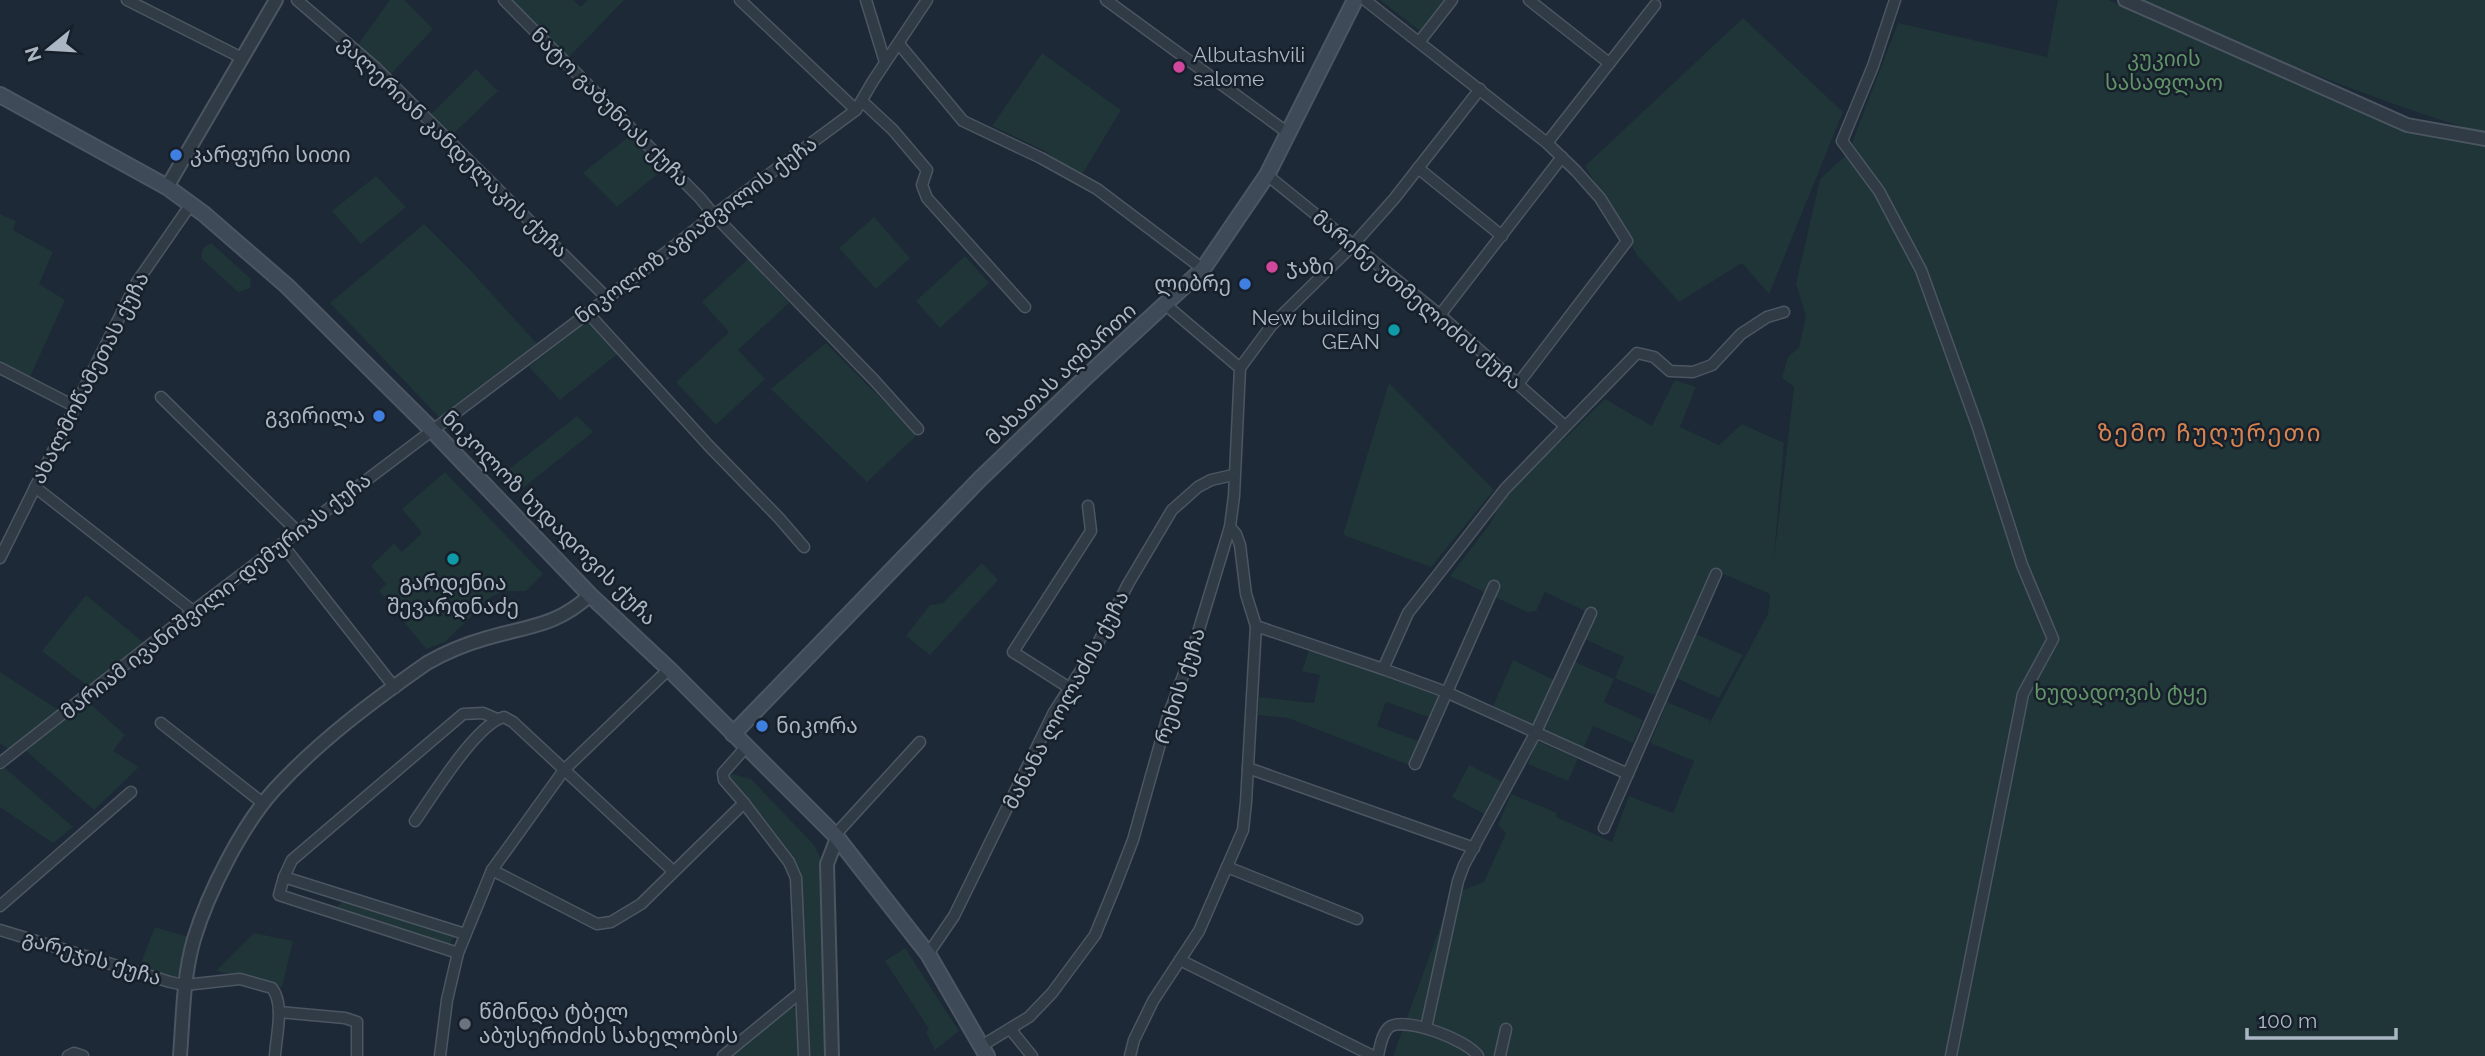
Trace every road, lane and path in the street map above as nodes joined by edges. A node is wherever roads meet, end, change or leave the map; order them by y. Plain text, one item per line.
1 (127, 0) edge
2 (276, 0) edge
3 (297, 0) edge
4 (504, 0) edge
5 (740, 0) edge
6 (866, 0) edge
7 (927, 0) edge
8 (1106, 0) edge
9 (1355, 0) edge
10 (1365, 0) edge
11 (1452, 0) edge
12 (1528, 0) edge
13 (1895, 0) edge
14 (2125, 0) edge
15 (1655, 5) dead end
16 (1420, 41) junction
17 (899, 44) junction
18 (242, 58) junction
19 (885, 62) junction
20 (1609, 63) junction
21 (1480, 89) junction
22 (0, 94) edge
23 (860, 106) junction
24 (1288, 132) junction
25 (2485, 139) edge
26 (1547, 142) junction
27 (1562, 157) junction
28 (1418, 168) junction
29 (1267, 176) junction
30 (167, 187) junction
31 (191, 204) junction
32 (713, 215) junction
33 (1502, 236) junction
34 (1353, 245) junction
35 (1203, 269) junction
36 (606, 297) junction
37 (1166, 305) junction
38 (1025, 307) dead end
39 (1784, 312) dead end
40 (588, 313) junction
41 (1440, 315) junction
42 (1240, 368) junction
43 (0, 369) edge
44 (1518, 384) junction
45 (162, 397) dead end
46 (74, 406) junction
47 (1565, 426) junction
48 (918, 429) dead end
49 (432, 430) junction
50 (1233, 475) junction
51 (35, 487) junction
52 (1088, 506) dead end
53 (1230, 527) junction
54 (298, 532) junction
55 (282, 544) junction
56 (804, 547) dead end
57 (0, 558) edge
58 (1716, 574) dead end
59 (1494, 586) dead end
60 (590, 595) junction
61 (193, 611) junction
62 (1591, 613) dead end
63 (1256, 626) junction
64 (669, 669) junction
65 (1383, 669) junction
66 (395, 688) junction
67 (1070, 689) junction
68 (1446, 692) junction
69 (497, 719) junction
70 (161, 723) dead end
71 (1536, 732) junction
72 (733, 734) junction
73 (920, 742) dead end
74 (746, 747) junction
75 (0, 763) edge
76 (1415, 764) dead end
77 (1248, 768) junction
78 (564, 770) junction
79 (1628, 774) junction
80 (131, 792) dead end
81 (744, 803) junction
82 (264, 804) junction
83 (415, 821) dead end
84 (1604, 828) dead end
85 (836, 836) junction
86 (1474, 848) junction
87 (1227, 867) junction
88 (492, 870) junction
89 (673, 871) junction
90 (284, 877) junction
91 (0, 906) edge
92 (1357, 919) dead end
93 (0, 930) edge
94 (465, 934) junction
95 (458, 954) junction
96 (928, 954) junction
97 (1181, 960) junction
98 (184, 985) junction
99 (801, 992) junction
100 (279, 1012) junction
101 (1426, 1028) junction
102 (1506, 1029) dead end
103 (1011, 1030) junction
104 (985, 1051) edge
105 (68, 1056) edge
106 (83, 1056) edge
107 (180, 1056) edge
108 (275, 1056) edge
109 (357, 1056) edge
110 (440, 1056) edge
111 (723, 1056) edge
112 (804, 1056) edge
113 (832, 1056) edge
114 (1032, 1056) edge
115 (1130, 1056) edge
116 (1375, 1056) edge
117 (1478, 1056) edge
118 (1500, 1056) edge
119 (1951, 1056) edge

1 - 18 street
2 - 18 street
3 - 36 street, ვალერიან კანდელაკის ქუჩა
4 - 32 street, ნატო გაბუნიას ქუჩა
5 - 23 street
6 - 19 street
7 - 17 street, ნიკოლოზ აგიაშვილის ქუჩა
8 - 24 street
9 - 24 main road, მახათას აღმართი
10 - 16 street
11 - 16 street
12 - 20 street
13 - 119 street
14 - 25 street
15 - 20 street
16 - 21 street
17 - 19 street, ნიკოლოზ აგიაშვილის ქუჩა
17 - 35 street
18 - 30 street
19 - 23 street, ნიკოლოზ აგიაშვილის ქუჩა
20 - 26 street
21 - 26 street
21 - 28 street
22 - 30 main road, ნიკოლოზ ხუდადოვის ქუჩა
23 - 32 street, ნიკოლოზ აგიაშვილის ქუჩა
23 - 38 street
24 - 29 main road, მახათას აღმართი
26 - 27 street
27 - 33 street
27 - 44 street
28 - 33 street
28 - 34 street
29 - 34 street, მარინე უთმელიძის ქუჩა
29 - 35 main road, მახათას აღმართი
30 - 31 main road, ნიკოლოზ ხუდადოვის ქუჩა
31 - 46 street, ახალმოწამეთას ქუჩა
31 - 49 main road, ნიკოლოზ ხუდადოვის ქუჩა
32 - 36 street, ნიკოლოზ აგიაშვილის ქუჩა
32 - 48 street, ნატო გაბუნიას ქუჩა
33 - 41 street
34 - 41 street, მარინე უთმელიძის ქუჩა
34 - 42 street
35 - 37 main road, მახათას აღმართი
36 - 40 street, ნიკოლოზ აგიაშვილის ქუჩა
37 - 42 street
37 - 72 main road, მახათას აღმართი
39 - 47 street
40 - 49 street, ნიკოლოზ აგიაშვილის ქუჩა
40 - 56 street
41 - 44 street, მარინე უთმელიძის ქუჩა
42 - 50 street, რეხის ქუჩა
43 - 46 street
44 - 47 street, მარინე უთმელიძის ქუჩა
45 - 54 street
46 - 51 street, ახალმოწამეთას ქუჩა
47 - 65 street
49 - 54 street, მარიამ ივანიშვილი-დემურიას ქუჩა
49 - 60 main road, ნიკოლოზ ხუდადოვის ქუჩა
50 - 53 street, რეხის ქუჩა
50 - 67 street, მანანა ლოლაძის ქუჩა
51 - 57 street, ახალმოწამეთას ქუჩა
51 - 61 street
52 - 67 street
53 - 63 street
53 - 103 street, რეხის ქუჩა
54 - 55 street, მარიამ ივანიშვილი-დემურიას ქუჩა
55 - 61 street, მარიამ ივანიშვილი-დემურიას ქუჩა
55 - 66 street
58 - 79 street
59 - 68 street
60 - 64 main road, ნიკოლოზ ხუდადოვის ქუჩა
60 - 66 street
61 - 75 street, მარიამ ივანიშვილი-დემურიას ქუჩა
62 - 71 street
63 - 65 street
63 - 77 street
64 - 72 main road, ნიკოლოზ ხუდადოვის ქუჩა
64 - 78 street
65 - 68 street
66 - 82 street
67 - 96 street, მანანა ლოლაძის ქუჩა
68 - 71 street
68 - 76 street
69 - 78 street
69 - 83 street
69 - 90 street
70 - 82 street
71 - 79 street
71 - 86 street
72 - 74 main road, ნიკოლოზ ხუდადოვის ქუჩა
73 - 85 street
74 - 81 street
74 - 85 main road, ნიკოლოზ ხუდადოვის ქუჩა
77 - 86 street
77 - 87 street
78 - 88 street
78 - 89 street
79 - 84 street
80 - 91 street
81 - 89 street
81 - 99 street
82 - 98 street
85 - 96 main road, ნიკოლოზ ხუდადოვის ქუჩა
85 - 113 street
86 - 101 street
87 - 92 street
87 - 97 street
88 - 89 street
88 - 94 street
90 - 94 street
90 - 95 street
93 - 98 street, გარეჯის ქუჩა
94 - 95 street
95 - 110 street
96 - 104 main road, ნიკოლოზ ხუდადოვის ქუჩა
97 - 115 street
97 - 116 street
98 - 100 street
98 - 107 street
99 - 111 street
99 - 112 street
100 - 108 street
100 - 109 street
101 - 116 street
101 - 117 street
102 - 118 street
103 - 104 street, რეხის ქუჩა
103 - 114 street
105 - 106 street

